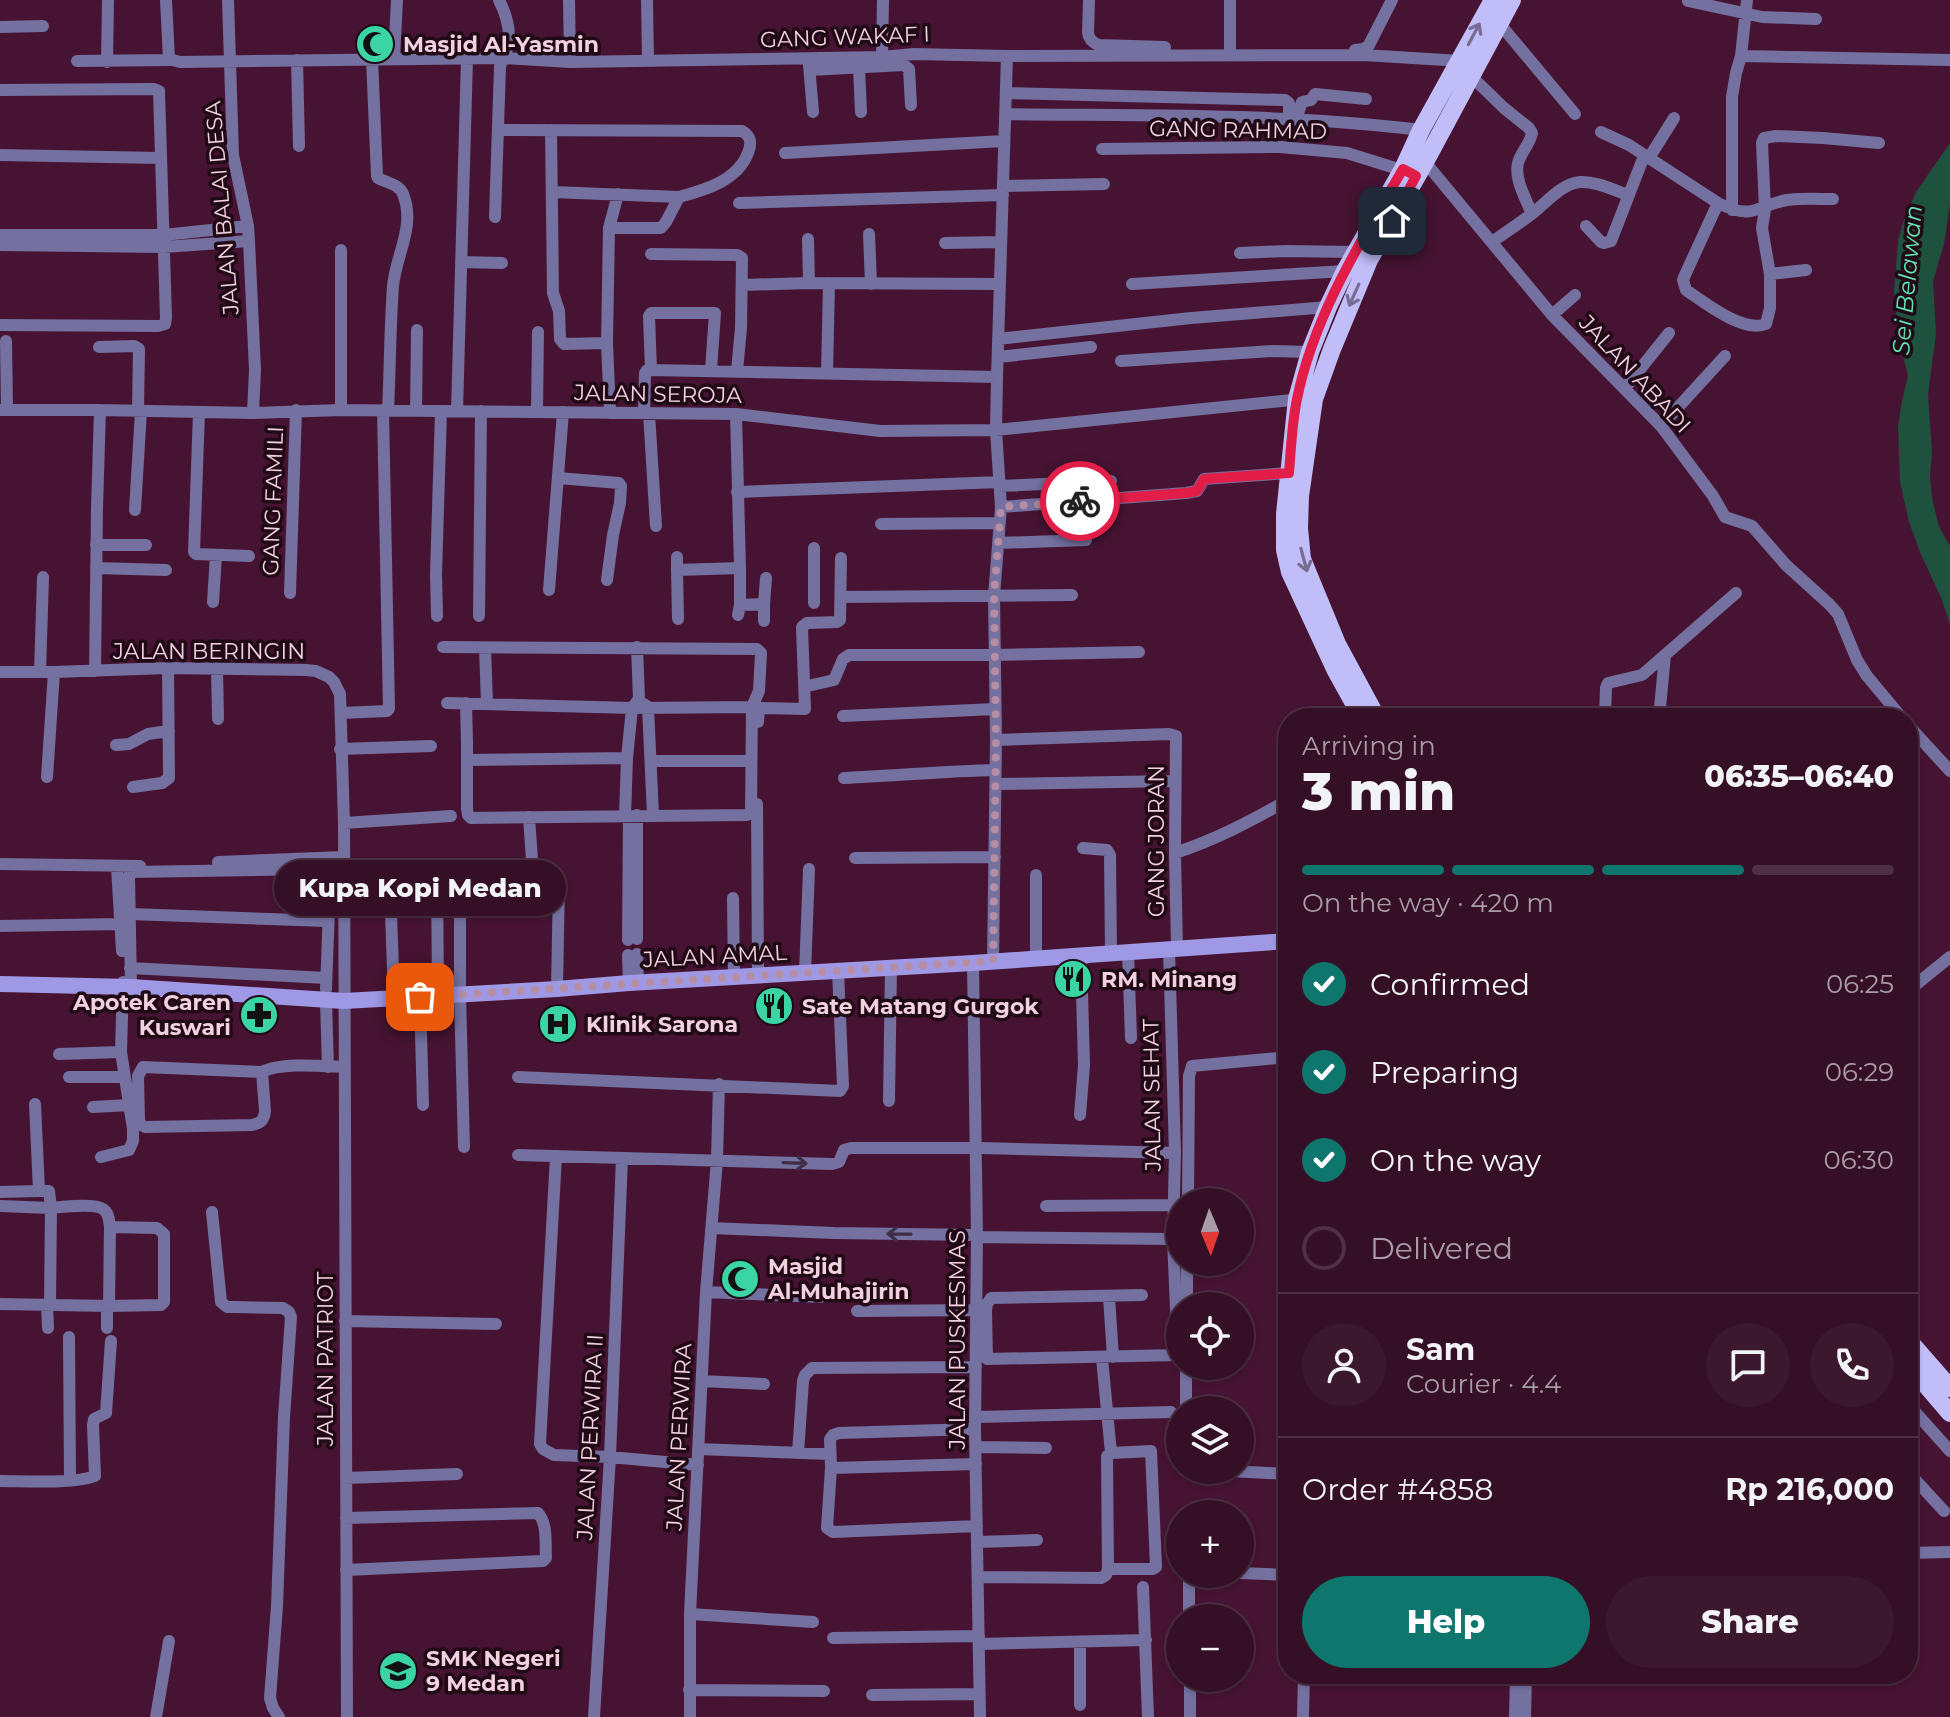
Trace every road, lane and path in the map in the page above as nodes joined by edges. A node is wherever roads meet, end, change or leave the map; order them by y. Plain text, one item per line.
1 (108, 0) edge
2 (166, 0) edge
3 (228, 0) edge
4 (397, 0) edge
5 (499, 0) edge
6 (569, 0) edge
7 (647, 0) edge
8 (883, 0) edge
9 (1089, 0) edge
10 (1230, 0) edge
11 (1392, 0) edge
12 (1493, 0) edge
13 (1512, 0) edge
14 (1747, 0) edge
15 (1688, 1) edge
16 (1746, 14) junction
17 (1816, 19) dead end
18 (1499, 23) junction
19 (43, 26) dead end
20 (0, 27) edge
21 (1230, 49) junction
22 (1007, 56) junction
23 (1741, 56) junction
24 (882, 57) junction
25 (394, 58) junction
26 (502, 58) junction
27 (372, 59) junction
28 (467, 59) junction
29 (171, 60) junction
30 (297, 60) junction
31 (1950, 60) edge
32 (77, 61) dead end
33 (648, 61) junction
34 (107, 62) junction
35 (230, 62) junction
36 (570, 62) junction
37 (809, 64) junction
38 (859, 68) junction
39 (1466, 68) junction
40 (0, 90) edge
41 (1006, 93) junction
42 (1366, 99) dead end
43 (911, 105) dead end
44 (813, 112) dead end
45 (861, 112) dead end
46 (1006, 114) junction
47 (1575, 114) dead end
48 (1674, 118) dead end
49 (1293, 119) junction
50 (499, 130) junction
51 (551, 130) junction
52 (1421, 130) junction
53 (1601, 132) dead end
54 (1004, 141) junction
55 (1879, 143) dead end
56 (299, 146) dead end
57 (1102, 149) dead end
58 (785, 153) dead end
59 (0, 155) edge
60 (1646, 157) junction
61 (161, 158) junction
62 (1415, 169) junction
63 (1104, 184) dead end
64 (1003, 190) junction
65 (552, 192) junction
66 (618, 194) junction
67 (1628, 195) junction
68 (679, 197) junction
69 (1833, 199) dead end
70 (739, 203) dead end
71 (1718, 203) junction
72 (1765, 209) junction
73 (1732, 210) junction
74 (1532, 214) junction
75 (495, 217) dead end
76 (248, 226) junction
77 (1586, 226) dead end
78 (609, 228) junction
79 (869, 234) dead end
80 (0, 235) edge
81 (31, 239) junction
82 (808, 239) dead end
83 (164, 241) junction
84 (249, 241) junction
85 (1001, 242) junction
86 (1492, 242) junction
87 (945, 243) dead end
88 (0, 245) edge
89 (341, 250) dead end
90 (1356, 252) junction
91 (1240, 253) dead end
92 (651, 254) dead end
93 (461, 262) junction
94 (502, 263) dead end
95 (1806, 270) dead end
96 (1345, 271) junction
97 (1770, 274) junction
98 (809, 283) junction
99 (829, 283) junction
100 (871, 284) junction
101 (1000, 284) junction
102 (1132, 284) dead end
103 (742, 285) junction
104 (1575, 295) dead end
105 (1328, 307) junction
106 (1552, 315) junction
107 (0, 325) edge
108 (417, 330) dead end
109 (538, 332) dead end
110 (1669, 333) dead end
111 (998, 339) junction
112 (6, 341) dead end
113 (607, 343) junction
114 (99, 347) dead end
115 (1091, 347) dead end
116 (1310, 352) junction
117 (1725, 356) dead end
118 (998, 357) junction
119 (913, 360) dead end
120 (1121, 361) dead end
121 (651, 370) junction
122 (711, 370) junction
123 (737, 371) junction
124 (827, 374) junction
125 (913, 376) junction
126 (997, 377) junction
127 (1625, 388) junction
128 (1305, 399) junction
129 (3, 410) edge
130 (100, 410) junction
131 (296, 410) junction
132 (341, 410) junction
133 (140, 411) junction
134 (385, 411) junction
135 (416, 411) junction
136 (457, 411) junction
137 (481, 411) junction
138 (537, 411) junction
139 (199, 412) junction
140 (441, 412) junction
141 (563, 412) junction
142 (253, 413) junction
143 (610, 413) junction
144 (647, 413) junction
145 (736, 414) junction
146 (1661, 426) junction
147 (996, 430) junction
148 (1289, 473) junction
149 (558, 478) junction
150 (1111, 481) dead end
151 (1000, 484) junction
152 (737, 492) junction
153 (1001, 507) junction
154 (135, 510) dead end
155 (1000, 523) junction
156 (881, 524) dead end
157 (656, 526) dead end
158 (1086, 540) dead end
159 (998, 543) junction
160 (96, 545) junction
161 (146, 545) dead end
162 (814, 548) dead end
163 (216, 555) junction
164 (249, 556) dead end
165 (96, 568) junction
166 (740, 568) junction
167 (166, 570) dead end
168 (814, 572) junction
169 (43, 577) dead end
170 (766, 578) dead end
171 (607, 580) dead end
172 (549, 590) dead end
173 (290, 593) dead end
174 (1736, 593) dead end
175 (1072, 595) dead end
176 (994, 596) junction
177 (841, 597) junction
178 (213, 602) dead end
179 (814, 603) dead end
180 (764, 604) junction
181 (437, 616) dead end
182 (479, 616) dead end
183 (678, 619) dead end
184 (764, 621) dead end
185 (443, 647) dead end
186 (637, 647) junction
187 (1332, 647) junction
188 (485, 648) junction
189 (1139, 652) dead end
190 (994, 655) junction
191 (1665, 655) junction
192 (168, 668) junction
193 (217, 668) junction
194 (95, 671) junction
195 (0, 672) edge
196 (47, 672) junction
197 (1642, 675) junction
198 (812, 685) dead end
199 (1660, 692) junction
200 (447, 703) dead end
201 (466, 703) junction
202 (487, 703) junction
203 (639, 705) junction
204 (752, 707) junction
205 (1358, 708) edge
206 (1371, 708) edge
207 (1605, 708) edge
208 (1659, 708) edge
209 (1894, 708) edge
210 (995, 709) junction
211 (341, 713) junction
212 (843, 716) dead end
213 (218, 719) dead end
214 (169, 731) junction
215 (1918, 736) edge
216 (996, 740) junction
217 (116, 745) dead end
218 (431, 746) dead end
219 (340, 749) junction
220 (627, 758) junction
221 (467, 760) junction
222 (651, 761) junction
223 (751, 761) junction
224 (995, 770) junction
225 (1950, 771) edge
226 (47, 777) dead end
227 (844, 778) dead end
228 (1174, 781) junction
229 (996, 784) junction
230 (133, 787) dead end
231 (1278, 806) edge
232 (653, 815) junction
233 (451, 816) dead end
234 (631, 816) junction
235 (529, 817) junction
236 (344, 823) junction
237 (1083, 848) dead end
238 (1175, 853) junction
239 (343, 857) junction
240 (995, 857) junction
241 (855, 858) dead end
242 (532, 860) dead end
243 (0, 864) edge
244 (117, 867) junction
245 (809, 869) dead end
246 (437, 870) dead end
247 (1036, 875) dead end
248 (559, 882) dead end
249 (460, 887) dead end
250 (733, 898) dead end
251 (343, 908) junction
252 (125, 919) junction
253 (327, 921) junction
254 (0, 926) edge
255 (632, 940) dead end
256 (1278, 942) edge
257 (1173, 949) junction
258 (1128, 952) junction
259 (1111, 953) junction
260 (633, 954) dead end
261 (1081, 956) junction
262 (1950, 957) edge
263 (1036, 958) junction
264 (993, 961) junction
265 (973, 963) junction
266 (891, 967) junction
267 (130, 968) junction
268 (838, 971) junction
269 (805, 973) junction
270 (758, 975) junction
271 (734, 977) junction
272 (633, 982) junction
273 (1918, 983) edge
274 (0, 984) edge
275 (127, 986) junction
276 (326, 989) junction
277 (557, 989) junction
278 (460, 995) junction
279 (438, 996) junction
280 (420, 997) junction
281 (394, 999) junction
282 (344, 1001) junction
283 (1131, 1038) dead end
284 (121, 1052) junction
285 (59, 1054) dead end
286 (1278, 1058) edge
287 (328, 1067) junction
288 (344, 1067) junction
289 (262, 1072) junction
290 (69, 1077) dead end
291 (124, 1077) junction
292 (518, 1077) dead end
293 (719, 1084) junction
294 (889, 1101) dead end
295 (35, 1104) dead end
296 (129, 1105) junction
297 (423, 1105) dead end
298 (93, 1107) dead end
299 (1080, 1115) dead end
300 (464, 1147) dead end
301 (977, 1148) junction
302 (1175, 1153) junction
303 (518, 1155) dead end
304 (556, 1156) junction
305 (101, 1157) dead end
306 (622, 1158) junction
307 (717, 1160) junction
308 (1174, 1188) edge
309 (1188, 1188) edge
310 (39, 1191) junction
311 (0, 1192) edge
312 (1166, 1205) edge
313 (0, 1206) edge
314 (1046, 1206) dead end
315 (51, 1208) junction
316 (212, 1212) dead end
317 (110, 1227) junction
318 (712, 1228) junction
319 (977, 1236) junction
320 (1166, 1239) edge
321 (1175, 1276) edge
322 (706, 1292) junction
323 (1142, 1295) dead end
324 (820, 1297) dead end
325 (1109, 1297) junction
326 (0, 1304) edge
327 (49, 1304) junction
328 (108, 1306) junction
329 (977, 1310) junction
330 (857, 1311) dead end
331 (345, 1321) junction
332 (496, 1324) dead end
333 (48, 1328) dead end
334 (69, 1337) dead end
335 (1918, 1351) edge
336 (1108, 1357) junction
337 (980, 1362) junction
338 (1918, 1376) edge
339 (702, 1381) junction
340 (764, 1384) dead end
341 (1950, 1388) edge
342 (1166, 1412) edge
343 (1950, 1413) edge
344 (1106, 1414) junction
345 (1918, 1415) edge
346 (976, 1423) junction
347 (976, 1447) junction
348 (1046, 1448) dead end
349 (698, 1449) junction
350 (1950, 1451) edge
351 (798, 1453) junction
352 (1111, 1453) junction
353 (610, 1457) junction
354 (830, 1461) junction
355 (976, 1464) junction
356 (698, 1465) junction
357 (1254, 1472) edge
358 (1278, 1473) edge
359 (457, 1474) dead end
360 (346, 1478) junction
361 (70, 1480) junction
362 (0, 1481) edge
363 (1918, 1488) edge
364 (1944, 1511) dead end
365 (346, 1518) junction
366 (977, 1526) junction
367 (1037, 1540) dead end
368 (977, 1542) junction
369 (1950, 1552) edge
370 (1918, 1553) edge
371 (1108, 1569) junction
372 (346, 1570) junction
373 (1254, 1574) edge
374 (1278, 1575) edge
375 (978, 1577) junction
376 (1143, 1587) dead end
377 (690, 1614) junction
378 (813, 1622) dead end
379 (833, 1638) dead end
380 (979, 1640) junction
381 (1146, 1640) junction
382 (169, 1641) dead end
383 (1080, 1642) junction
384 (1304, 1684) edge
385 (1517, 1684) edge
386 (1524, 1684) edge
387 (689, 1690) junction
388 (824, 1691) dead end
389 (1190, 1692) edge
390 (979, 1694) junction
391 (872, 1695) dead end
392 (1520, 1701) junction
393 (1080, 1705) dead end
394 (156, 1717) edge
395 (279, 1717) edge
396 (347, 1717) edge
397 (594, 1717) edge
398 (690, 1717) edge
399 (980, 1717) edge
400 (1148, 1717) edge
401 (1190, 1717) edge
402 (1303, 1717) edge
403 (1515, 1717) edge
404 (1525, 1717) edge

1 - 34 street
2 - 29 street
3 - 35 street, JALAN BALAI DESA
4 - 25 street
5 - 26 street
6 - 36 street
7 - 33 street
8 - 24 street
9 - 21 street
10 - 21 street
11 - 21 street
39 -> 12 main road
13 - 18 main road
14 - 16 street
15 - 16 street
16 - 17 street
16 - 23 street
18 - 39 main road
18 - 47 street
19 - 20 street
22 - 24 street, GANG WAKAF I
22 - 39 street, GANG WAKAF I
22 - 41 street
23 - 31 street
23 - 73 street
24 - 37 street, GANG WAKAF I
25 - 27 street, GANG WAKAF I
25 - 28 street, GANG WAKAF I
26 - 28 street, GANG WAKAF I
26 - 36 street, GANG WAKAF I
26 - 50 street
27 - 30 street, GANG WAKAF I
27 - 134 street
28 - 93 street
29 - 34 street, GANG WAKAF I
29 - 35 street, GANG WAKAF I
30 - 35 street, GANG WAKAF I
30 - 56 street
32 - 34 street, GANG WAKAF I
33 - 36 street, GANG WAKAF I
33 - 37 street, GANG WAKAF I
35 - 76 street, JALAN BALAI DESA
37 - 38 street
37 - 44 street
38 - 43 street
38 - 45 street
39 - 52 main road
39 - 62 main road
39 - 74 street
40 - 61 street
41 - 46 street
41 - 49 street
42 - 49 street
46 - 49 street
46 - 54 street
48 - 60 street
49 - 52 street
50 - 51 street
50 - 75 street
51 - 65 street
51 - 68 street
52 - 62 main road
53 - 60 street
54 - 58 street
54 - 64 street
55 - 72 street
57 - 62 street, GANG RAHMAD
59 - 61 street
60 - 67 street
60 - 71 street
61 - 83 street
62 - 86 street, JALAN ABADI
62 - 90 main road
62 -> 128 main road
63 - 64 street
64 - 70 street
64 - 85 street
65 - 66 street
65 - 113 street
66 - 68 street
66 - 78 street
67 - 74 street
67 - 77 street
68 - 78 street
69 - 72 street
71 - 73 street
71 - 97 street
72 - 73 street
72 - 97 street
74 - 86 street
76 - 83 street
76 - 84 street, JALAN BALAI DESA
78 - 113 street
79 - 100 street
80 - 81 street
81 - 83 street
81 - 88 street
82 - 98 street
83 - 84 street
83 - 107 street
84 - 142 street, JALAN BALAI DESA
85 - 87 street
85 - 101 street
86 - 106 street, JALAN ABADI
89 - 132 street
90 - 91 street
90 - 96 main road
92 - 103 street
93 - 94 street
93 - 136 street
95 - 97 street
96 - 102 street
96 - 105 main road
98 - 99 street
98 - 103 street
99 - 100 street
99 - 124 street
100 - 101 street
101 - 111 street
103 - 123 street
104 - 106 street
105 - 111 street
105 - 116 main road
106 - 127 street, JALAN ABADI
108 - 135 street
109 - 138 street
110 - 127 street
111 - 118 street
112 - 129 street
113 - 143 street
114 - 133 street
115 - 118 street
116 - 120 street
116 - 128 main road
117 - 146 street
118 - 126 street
119 - 125 street
121 - 122 street
121 - 122 street
121 - 144 street
122 - 123 street
123 - 124 street
124 - 125 street
125 - 126 street
126 - 147 street
127 - 146 street, JALAN ABADI
128 - 147 street, JALAN SEROJA
128 - 148 main road
128 -> 187 main road
129 - 130 street, JALAN SEROJA
130 - 133 street, JALAN SEROJA
130 - 160 street
131 - 132 street, JALAN SEROJA
131 - 142 street, JALAN SEROJA
131 - 173 street, GANG FAMILI
132 - 134 street, JALAN SEROJA
133 - 139 street, JALAN SEROJA
133 - 154 street
134 - 135 street, JALAN SEROJA
134 - 211 street
135 - 140 street, JALAN SEROJA
136 - 137 street, JALAN SEROJA
136 - 140 street, JALAN SEROJA
137 - 138 street, JALAN SEROJA
137 - 182 street
138 - 141 street, JALAN SEROJA
139 - 142 street, JALAN SEROJA
139 - 163 street
140 - 181 street
141 - 143 street, JALAN SEROJA
141 - 149 street
143 - 144 street, JALAN SEROJA
144 - 145 street, JALAN SEROJA
144 - 157 street
145 - 147 street, JALAN SEROJA
145 - 152 street
146 - 209 street, JALAN ABADI
147 - 151 street
148 - 153 street
148 - 187 main road
149 - 171 street
149 - 172 street
150 - 151 street
151 - 152 street
151 - 153 street
152 - 166 street
153 - 155 street
155 - 156 street
155 - 159 street
158 - 159 street
159 - 176 street
160 - 161 street
160 - 165 street
162 - 168 street
163 - 164 street
163 - 178 street
165 - 167 street
165 - 194 street
166 - 180 street
166 - 183 street
168 - 177 street
168 - 179 street
169 - 196 street
170 - 180 street
174 - 191 street
175 - 176 street
176 - 177 street
176 - 190 street
177 - 270 street
180 - 184 street
185 - 188 street
186 - 188 street
186 - 203 street
186 - 204 street
187 - 205 main road
187 - 206 main road
188 - 202 street
189 - 190 street
190 - 198 street
190 - 210 street
191 - 197 street
191 - 199 street
192 - 193 street, JALAN BERINGIN
192 - 194 street, JALAN BERINGIN
192 - 214 street
193 - 211 street, JALAN BERINGIN
193 - 213 street
194 - 196 street, JALAN BERINGIN
195 - 196 street, JALAN BERINGIN
196 - 226 street
197 - 199 street
197 - 207 street
199 - 208 street
200 - 201 street
201 - 202 street
201 - 221 street
202 - 203 street
203 - 204 street
203 - 220 street
203 - 222 street
204 - 223 street
210 - 212 street
210 - 216 street
211 - 219 street, JALAN BERINGIN
214 - 217 street
214 - 230 street
215 - 225 street
216 - 224 street
216 - 228 street, GANG JORAN
218 - 219 street
219 - 236 street, JALAN BERINGIN
220 - 221 street
220 - 234 street
221 - 235 street
222 - 223 street
222 - 232 street
223 - 232 street
224 - 227 street
224 - 229 street
228 - 229 street
228 - 238 street, GANG JORAN
229 - 240 street
231 - 238 street
232 - 234 street
233 - 236 street
234 - 235 street
234 - 255 street
235 - 242 street
236 - 239 street, JALAN BERINGIN
237 - 259 street
238 - 257 street, GANG JORAN
239 - 244 street
239 - 251 street, JALAN BERINGIN
240 - 241 street
240 - 264 street
243 - 244 street
244 - 252 street
245 - 269 street
246 - 279 street
247 - 263 street
248 - 277 street
249 - 278 street
250 - 271 street
251 - 281 street
251 - 282 street, JALAN BERINGIN
252 - 253 street
252 - 253 street
252 - 254 street
252 - 267 street
252 - 275 street
253 - 276 street
256 - 257 street, JALAN AMAL
257 - 258 street, JALAN AMAL
257 - 302 street, JALAN SEHAT
258 - 259 street, JALAN AMAL
258 - 283 street
259 - 261 street, JALAN AMAL
260 - 272 street
261 - 263 street, JALAN AMAL
261 - 299 street
262 - 273 street
263 - 264 street, JALAN AMAL
264 - 265 street, JALAN AMAL
265 - 266 street, JALAN AMAL
265 - 301 street, JALAN PUSKESMAS
266 - 268 street, JALAN AMAL
266 - 294 street
267 - 275 street
267 - 276 street
268 - 269 street, JALAN AMAL
268 - 293 street
269 - 270 street, JALAN AMAL
270 - 271 street, JALAN AMAL
271 - 272 street, JALAN AMAL
272 - 277 street, JALAN AMAL
274 - 275 street, JALAN AMAL
275 - 276 street, JALAN AMAL
275 - 284 street
276 - 282 street, JALAN AMAL
276 - 287 street
277 - 278 street, JALAN AMAL
278 - 279 street, JALAN AMAL
278 - 300 street
279 - 280 street, JALAN AMAL
280 - 281 street, JALAN AMAL
280 - 297 street
281 - 282 street, JALAN AMAL
282 - 288 street, JALAN PATRIOT
284 - 285 street
284 - 291 street
286 - 309 street
287 - 288 street
287 - 289 street
288 - 331 street, JALAN PATRIOT
289 - 289 street
290 - 291 street
291 - 296 street
292 - 293 street
293 - 307 street, JALAN PERWIRA
295 - 310 street
296 - 298 street
296 - 305 street
301 - 302 street
307 -> 301 street
301 - 319 street, JALAN PUSKESMAS
302 - 308 street, JALAN SEHAT
303 - 304 street
304 - 306 street
304 - 353 street
306 - 307 street
306 - 353 street, JALAN PERWIRA II
307 - 318 street, JALAN PERWIRA
310 - 311 street
310 - 315 street
312 - 314 street
313 - 315 street
315 - 317 street
315 - 327 street
316 - 395 street
317 - 328 street
317 - 328 street
319 -> 318 street
318 - 322 street, JALAN PERWIRA
319 - 320 street
319 - 329 street, JALAN PUSKESMAS
321 - 336 street, JALAN SEHAT
322 - 324 street
322 - 339 street, JALAN PERWIRA
323 - 325 street
325 - 336 street
325 - 337 street
326 - 327 street
327 - 328 street
327 - 333 street
328 - 361 street
329 - 330 street
329 - 337 street, JALAN PUSKESMAS
331 - 332 street
331 - 360 street, JALAN PATRIOT
334 - 361 street
335 - 341 main road
336 - 337 street
336 - 344 street
337 - 346 street, JALAN PUSKESMAS
337 - 351 street
338 - 343 main road
339 - 340 street
339 - 349 street, JALAN PERWIRA
342 - 344 street
344 - 346 street
344 - 352 street
345 - 350 street
346 - 347 street, JALAN PUSKESMAS
346 - 354 street
347 - 348 street
347 - 355 street, JALAN PUSKESMAS
349 - 351 street
349 - 356 street, JALAN PERWIRA
351 - 354 street
352 - 371 street
352 - 371 street
353 - 356 street
353 - 397 street, JALAN PERWIRA II
354 - 355 street
354 - 366 street
355 - 366 street, JALAN PUSKESMAS
356 - 377 street, JALAN PERWIRA
357 - 358 street
359 - 360 street
360 - 365 street, JALAN PATRIOT
361 - 362 street
363 - 364 street
365 - 372 street, JALAN PATRIOT
365 - 372 street
366 - 368 street, JALAN PUSKESMAS
367 - 368 street
368 - 375 street, JALAN PUSKESMAS
369 - 370 street
371 - 375 street
372 - 396 street, JALAN PATRIOT
373 - 374 street
375 - 380 street, JALAN PUSKESMAS
376 - 381 street
377 - 378 street
377 - 387 street, JALAN PERWIRA
379 - 380 street
380 - 383 street
380 - 390 street, JALAN PUSKESMAS
381 - 383 street
381 - 400 street
382 - 394 street
383 - 393 street
384 - 402 street
385 - 392 street
386 - 392 street
387 - 388 street
387 - 398 street, JALAN PERWIRA
389 - 401 street
390 - 391 street
390 - 399 street, JALAN PUSKESMAS
392 - 403 street
392 - 404 street

